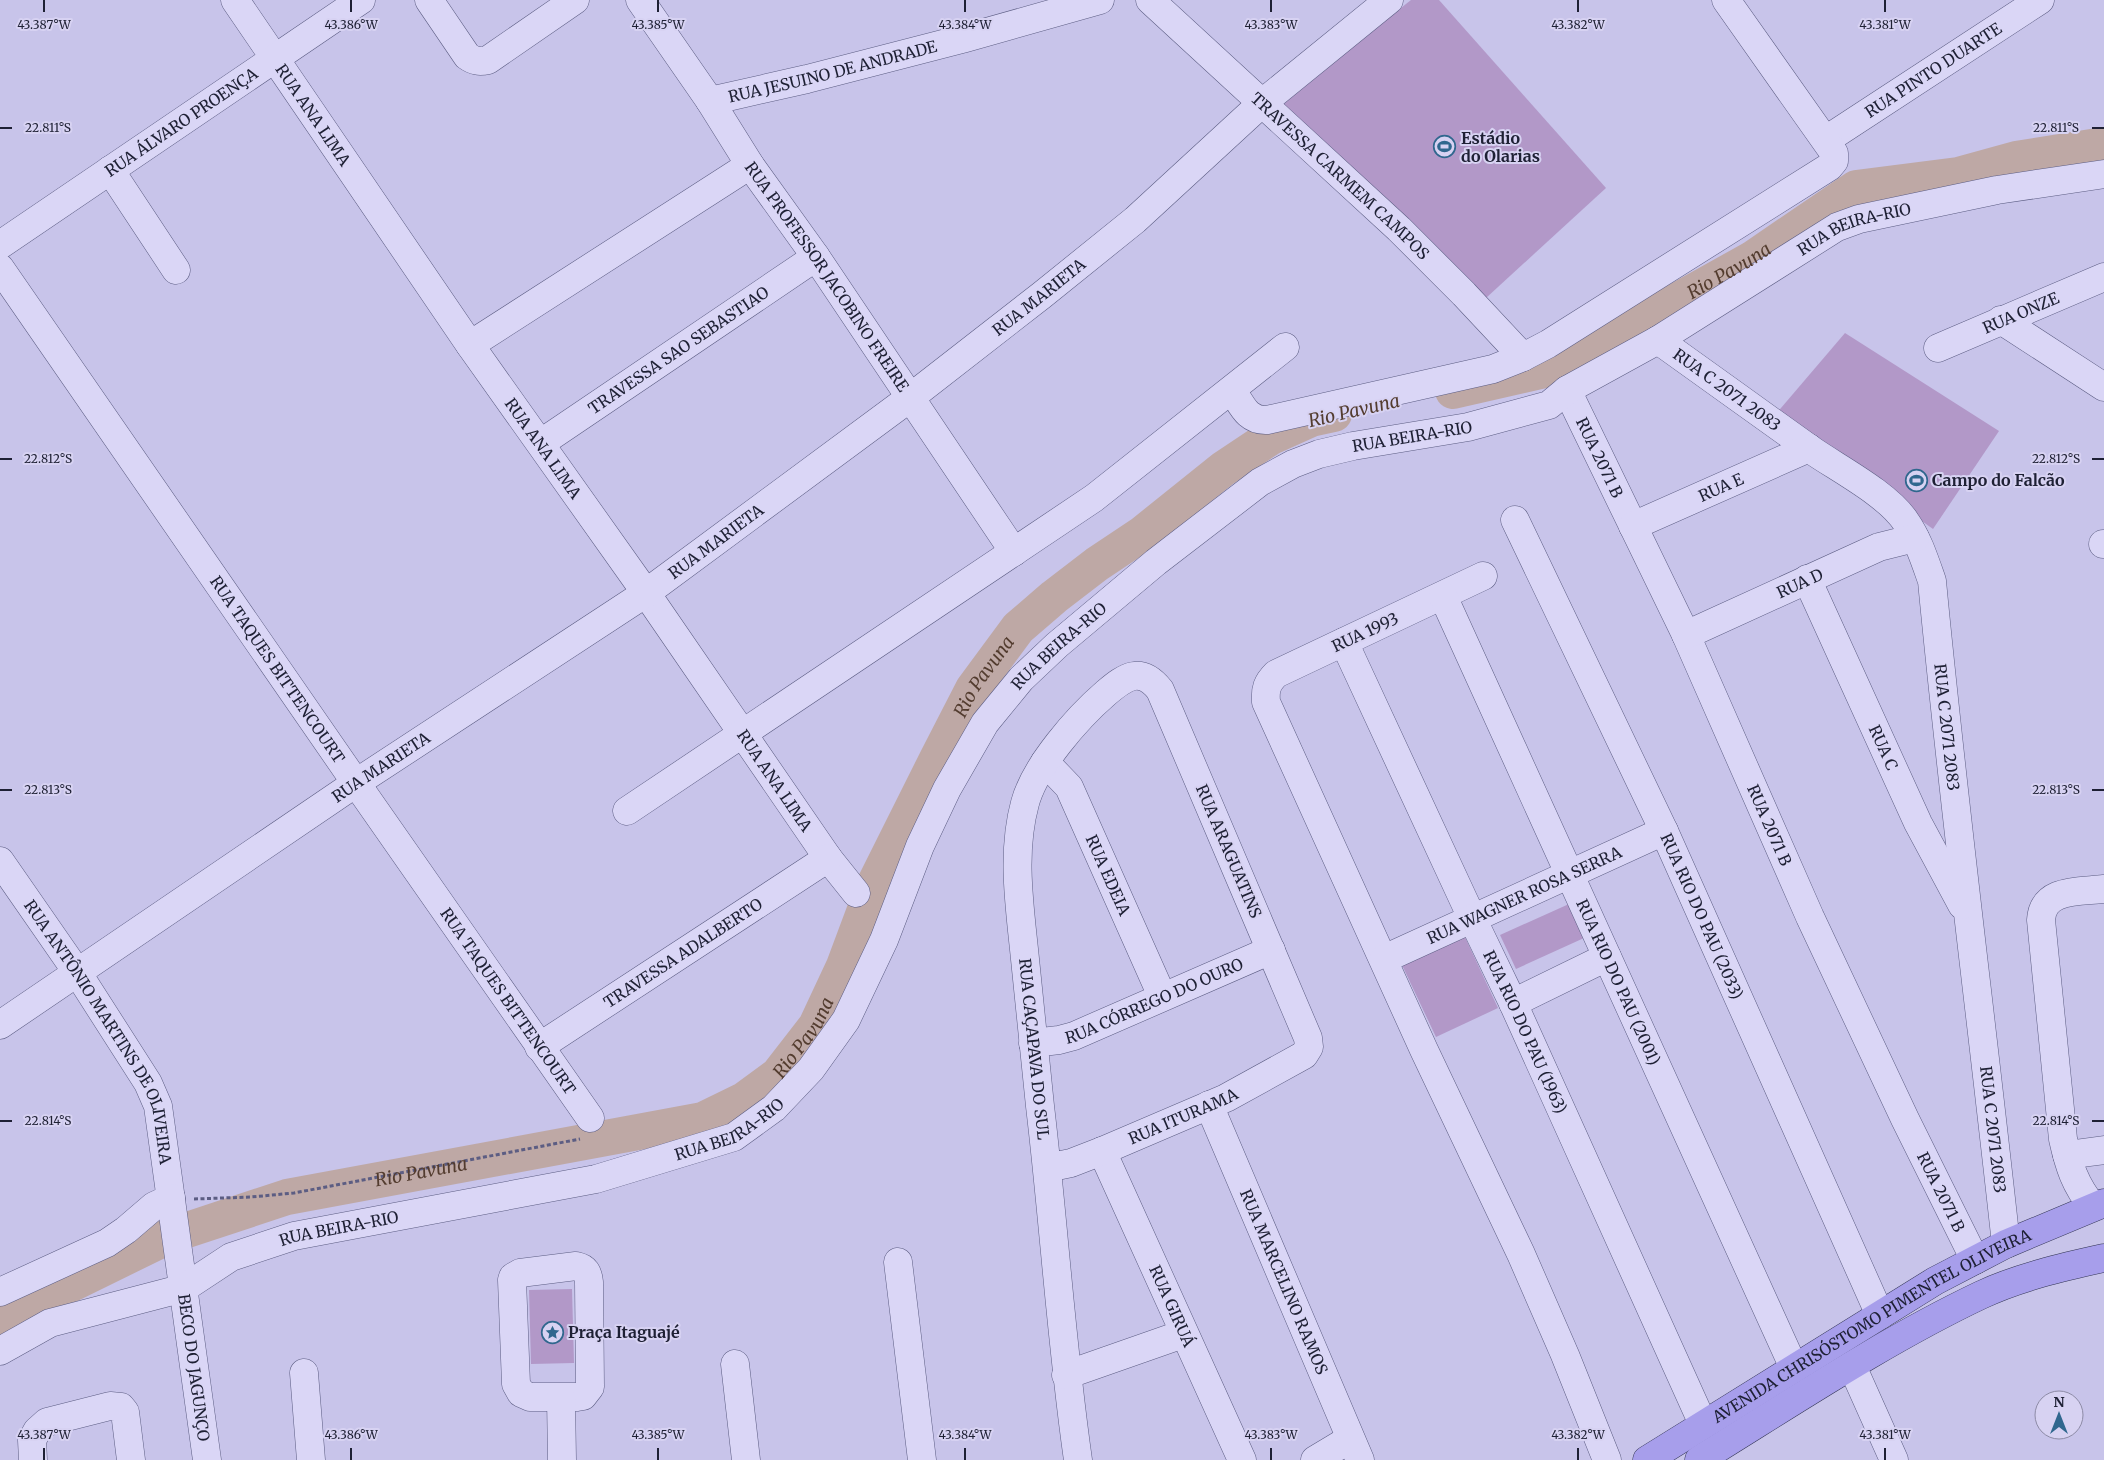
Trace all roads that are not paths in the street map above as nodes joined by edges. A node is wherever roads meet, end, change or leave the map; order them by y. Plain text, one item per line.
1 (235, 0) edge
2 (361, 0) edge
3 (429, 0) edge
4 (575, 0) edge
5 (640, 0) edge
6 (1100, 0) edge
7 (1150, 0) edge
8 (1389, 0) edge
9 (1726, 0) edge
10 (2040, 0) edge
11 (275, 58) junction
12 (710, 101) junction
13 (1261, 104) junction
14 (1831, 149) junction
15 (750, 165) junction
16 (110, 170) junction
17 (2104, 174) edge
18 (0, 245) edge
19 (816, 257) junction
20 (0, 268) edge
21 (176, 270) dead end
22 (2104, 278) edge
23 (2001, 320) junction
24 (1658, 340) junction
25 (470, 345) junction
26 (1285, 347) dead end
27 (1938, 348) dead end
28 (1523, 357) junction
29 (2104, 387) edge
30 (1232, 390) junction
31 (1566, 390) junction
32 (911, 397) junction
33 (541, 443) junction
34 (1809, 448) junction
35 (1515, 520) dead end
36 (1633, 526) junction
37 (1915, 538) junction
38 (1014, 552) junction
39 (1483, 576) dead end
40 (1807, 579) junction
41 (646, 593) junction
42 (1443, 596) junction
43 (1686, 635) junction
44 (1344, 642) junction
45 (1129, 676) joint
46 (742, 733) junction
47 (1045, 762) junction
48 (356, 783) junction
49 (628, 811) dead end
50 (1664, 831) junction
51 (828, 858) junction
52 (0, 861) edge
53 (1569, 874) junction
54 (2104, 889) edge
55 (856, 893) dead end
56 (1967, 913) junction
57 (1472, 918) junction
58 (1271, 950) junction
59 (1607, 957) junction
60 (1384, 959) junction
61 (77, 972) junction
62 (1162, 996) junction
63 (1513, 1003) junction
64 (0, 1025) edge
65 (1033, 1043) junction
66 (539, 1047) junction
67 (1309, 1047) joint
68 (1208, 1105) junction
69 (590, 1118) road end
70 (2104, 1150) edge
71 (1102, 1151) junction
72 (2067, 1155) junction
73 (1047, 1168) junction
74 (2098, 1205) edge
75 (173, 1206) junction
76 (2006, 1244) junction
77 (2104, 1258) edge
78 (1975, 1260) junction
79 (898, 1262) dead end
80 (183, 1282) junction
81 (0, 1292) edge
82 (1873, 1319) junction
83 (1183, 1334) junction
84 (0, 1351) edge
85 (735, 1364) dead end
86 (1852, 1366) junction
87 (1794, 1368) junction
88 (304, 1373) dead end
89 (1066, 1375) junction
90 (561, 1398) junction
91 (1703, 1424) junction
92 (1355, 1449) edge
93 (33, 1460) edge
94 (131, 1460) edge
95 (207, 1460) edge
96 (311, 1460) edge
97 (562, 1460) edge
98 (746, 1460) edge
99 (922, 1460) edge
100 (1078, 1460) edge
101 (1242, 1460) edge
102 (1315, 1460) edge
103 (1607, 1460) edge
104 (1647, 1460) edge
105 (1699, 1460) edge
106 (1894, 1460) edge

1 - 11 street, RUA ANA LIMA
2 - 11 street, RUA ÁLVARO PROENÇA
3 - 4 street
5 - 12 street, RUA PROFESSOR JACOBINO FREIRE
6 - 12 street, RUA JESUINO DE ANDRADE
7 - 13 street, TRAVESSA CARMEM CAMPOS
8 - 13 street, RUA MARIETA
9 - 14 street
10 - 14 street, RUA PINTO DUARTE
11 - 16 street, RUA ÁLVARO PROENÇA
11 - 25 street, RUA ANA LIMA
12 - 15 street, RUA PROFESSOR JACOBINO FREIRE
13 - 28 street, TRAVESSA CARMEM CAMPOS
13 - 32 street, RUA MARIETA
14 - 28 street, RUA PINTO DUARTE
15 - 19 street, RUA PROFESSOR JACOBINO FREIRE
15 - 25 street
16 - 18 street, RUA ÁLVARO PROENÇA
16 - 21 street
17 - 24 street, RUA BEIRA-RIO
19 - 32 street, RUA PROFESSOR JACOBINO FREIRE
19 - 33 street, TRAVESSA SAO SEBASTIAO
20 - 48 street, RUA TAQUES BITTENCOURT
22 - 23 street, RUA ONZE
23 - 27 street, RUA ONZE
23 - 29 street
24 - 31 street, RUA BEIRA-RIO
24 - 34 street, RUA C 2071 2083
25 - 33 street, RUA ANA LIMA
26 - 30 street
28 - 30 street, RUA PINTO DUARTE
30 - 38 street
31 - 36 street, RUA 2071 B
31 - 80 street, RUA BEIRA-RIO
32 - 38 street, RUA PROFESSOR JACOBINO FREIRE
32 - 41 street, RUA MARIETA
33 - 41 street, RUA ANA LIMA
34 - 36 street, RUA E
34 - 37 street, RUA C 2071 2083
35 - 50 street, RUA RIO DO PAU (2033)
36 - 43 street, RUA 2071 B
37 - 40 street, RUA D
37 - 56 street, RUA C 2071 2083
38 - 46 street
39 - 42 street, RUA 1993
40 - 43 street, RUA D
40 - 56 street, RUA C
41 - 46 street, RUA ANA LIMA
41 - 48 street, RUA MARIETA
42 - 44 street, RUA 1993
42 - 53 street, RUA RIO DO PAU (2001)
43 - 78 street, RUA 2071 B
44 - 57 street, RUA RIO DO PAU (1963)
44 - 60 street, RUA 1993
45 - 47 street, RUA CAÇAPAVA DO SUL
45 - 58 street, RUA ARAGUATINS
46 - 49 street
46 - 51 street, RUA ANA LIMA
47 - 62 street, RUA EDEIA
47 - 65 street, RUA CAÇAPAVA DO SUL
48 - 61 street, RUA MARIETA
48 - 66 street, RUA TAQUES BITTENCOURT
50 - 53 street, RUA WAGNER ROSA SERRA
50 - 82 street, RUA RIO DO PAU (2033)
51 - 55 street, RUA ANA LIMA
51 - 66 street, TRAVESSA ADALBERTO
52 - 61 street, RUA ANTÔNIO MARTINS DE OLIVEIRA
53 - 57 street, RUA WAGNER ROSA SERRA
53 - 59 street, RUA RIO DO PAU (2001)
54 - 72 street
56 - 76 street, RUA C 2071 2083
57 - 60 street, RUA WAGNER ROSA SERRA
57 - 63 street, RUA RIO DO PAU (1963)
58 - 62 street, RUA CÓRREGO DO OURO
58 - 67 street, RUA ARAGUATINS
59 - 63 street
59 - 87 street, RUA RIO DO PAU (2001)
60 - 103 street
61 - 64 street, RUA MARIETA
61 - 75 street, RUA ANTÔNIO MARTINS DE OLIVEIRA
62 - 65 street, RUA CÓRREGO DO OURO
63 - 91 street, RUA RIO DO PAU (1963)
65 - 73 street, RUA CAÇAPAVA DO SUL
66 - 69 street, RUA TAQUES BITTENCOURT
67 - 68 street, RUA ITURAMA
68 - 71 street, RUA ITURAMA
68 - 92 street, RUA MARCELINO RAMOS
70 - 72 street
71 - 73 street, RUA ITURAMA
71 - 83 street, RUA GIRUÁ
72 - 74 street
73 - 89 street, RUA CAÇAPAVA DO SUL
74 - 76 main road, AVENIDA CHRISÓSTOMO PIMENTEL OLIVEIRA
75 - 80 street, RUA ANTÔNIO MARTINS DE OLIVEIRA
75 - 81 street
76 - 78 main road, AVENIDA CHRISÓSTOMO PIMENTEL OLIVEIRA
77 - 86 main road, AVENIDA CHRISÓSTOMO PIMENTEL OLIVEIRA
78 - 82 main road, AVENIDA CHRISÓSTOMO PIMENTEL OLIVEIRA
79 - 99 street
80 - 84 street, RUA BEIRA-RIO
80 - 95 street, BECO DO JAGUNÇO
82 - 86 main road
82 - 87 main road, AVENIDA CHRISÓSTOMO PIMENTEL OLIVEIRA
83 - 89 street
83 - 101 street, RUA GIRUÁ
85 - 98 street
86 - 105 main road, AVENIDA CHRISÓSTOMO PIMENTEL OLIVEIRA
86 - 106 street
87 - 91 main road, AVENIDA CHRISÓSTOMO PIMENTEL OLIVEIRA
88 - 96 street
89 - 100 street, RUA CAÇAPAVA DO SUL
90 - 90 street
90 - 97 street
91 - 104 main road, AVENIDA CHRISÓSTOMO PIMENTEL OLIVEIRA
92 - 102 street
93 - 94 street

